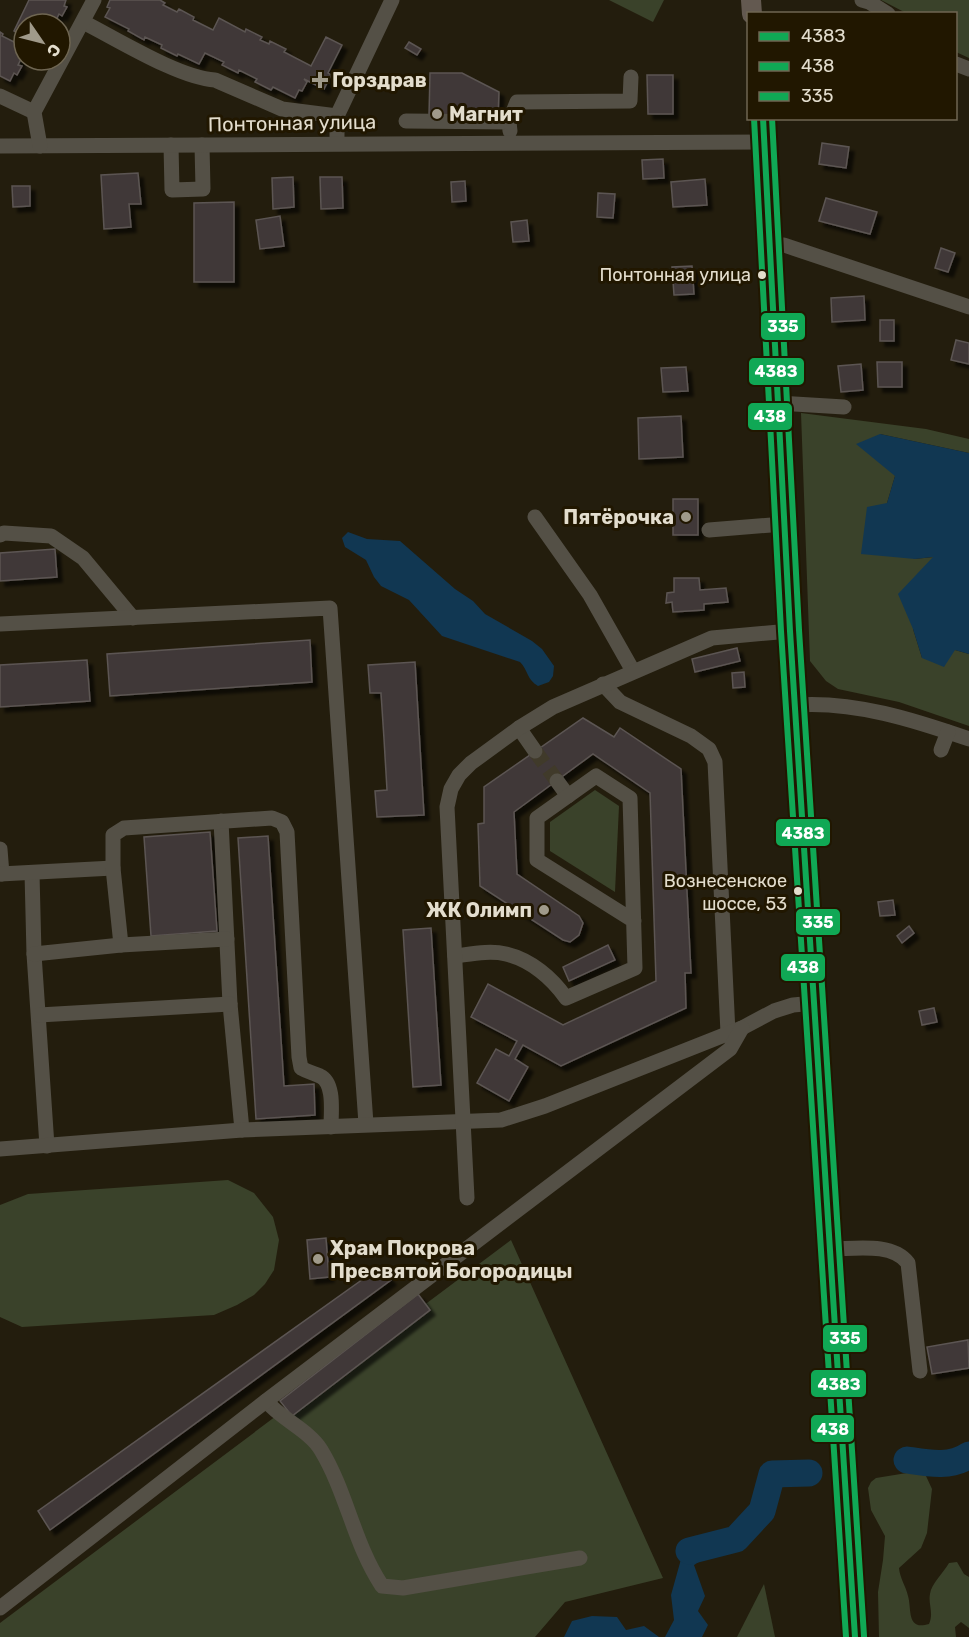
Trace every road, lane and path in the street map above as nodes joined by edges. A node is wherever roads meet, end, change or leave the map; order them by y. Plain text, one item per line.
1 (94, 0) edge
2 (392, 0) edge
3 (862, 0) edge
4 (885, 12) edge
5 (83, 22) junction
6 (631, 76) dead end
7 (0, 96) edge
8 (34, 112) junction
9 (337, 116) junction
10 (763, 120) edge
11 (406, 121) dead end
12 (509, 122) junction
13 (764, 142) junction
14 (337, 143) junction
15 (510, 143) junction
16 (171, 145) junction
17 (202, 145) junction
18 (0, 146) edge
19 (40, 146) junction
20 (770, 246) junction
21 (969, 307) edge
22 (778, 403) junction
23 (844, 407) dead end
24 (535, 517) dead end
25 (784, 524) junction
26 (709, 530) dead end
27 (0, 535) edge
28 (133, 618) junction
29 (0, 624) edge
30 (790, 631) junction
31 (633, 671) junction
32 (603, 684) junction
33 (796, 705) junction
34 (519, 728) junction
35 (948, 732) junction
36 (969, 739) edge
37 (941, 750) dead end
38 (536, 751) tunnel mouth
39 (557, 781) tunnel mouth
40 (568, 796) junction
41 (221, 821) junction
42 (0, 849) edge
43 (113, 868) junction
44 (32, 873) junction
45 (1, 874) edge
46 (634, 921) junction
47 (227, 939) junction
48 (121, 945) junction
49 (34, 954) junction
50 (454, 956) junction
51 (815, 1003) junction
52 (230, 1004) junction
53 (39, 1015) junction
54 (735, 1031) junction
55 (464, 1121) junction
56 (366, 1124) junction
57 (331, 1127) junction
58 (242, 1130) junction
59 (47, 1146) junction
60 (0, 1149) edge
61 (467, 1198) dead end
62 (830, 1249) junction
63 (920, 1371) dead end
64 (266, 1401) junction
65 (580, 1558) dead end
66 (0, 1608) edge
67 (855, 1637) edge

1 - 5 street
2 - 9 street
3 - 4 street
5 - 8 street
5 - 9 street
6 - 12 street
7 - 8 street
8 - 19 street
9 - 14 street
10 - 13 main road
11 - 12 street
12 - 15 street
13 - 15 street, Понтонная улица
13 - 20 main road
14 - 15 street, Понтонная улица
14 - 17 street, Понтонная улица
16 - 17 street, Понтонная улица
16 - 17 street
16 - 19 street, Понтонная улица
18 - 19 street, Понтонная улица
20 - 21 street
20 - 22 main road
22 - 23 street
22 - 25 main road
24 - 31 street
25 - 26 street
25 - 30 main road
27 - 28 street
28 - 29 street
28 - 56 street
30 - 31 street
30 - 33 main road
31 - 32 street
32 - 34 street
32 - 54 street
33 - 35 street
33 - 51 main road
34 - 38 street
34 - 50 street
35 - 36 street
35 - 37 street
39 - 40 street
40 - 46 street
40 - 46 street
41 - 43 street
41 - 47 street
41 - 57 street
42 - 45 street
43 - 44 street
43 - 48 street
44 - 45 street
44 - 49 street
46 - 50 street
47 - 48 street
47 - 52 street
48 - 49 street
49 - 53 street
50 - 55 street
51 - 54 street
51 - 62 main road
52 - 53 street
52 - 58 street
53 - 59 street
54 - 55 street
54 - 64 street
55 - 56 street
55 - 61 street
56 - 57 street
57 - 58 street
58 - 59 street
59 - 60 street
62 - 63 street
62 - 67 main road
64 - 65 street
64 - 66 street

